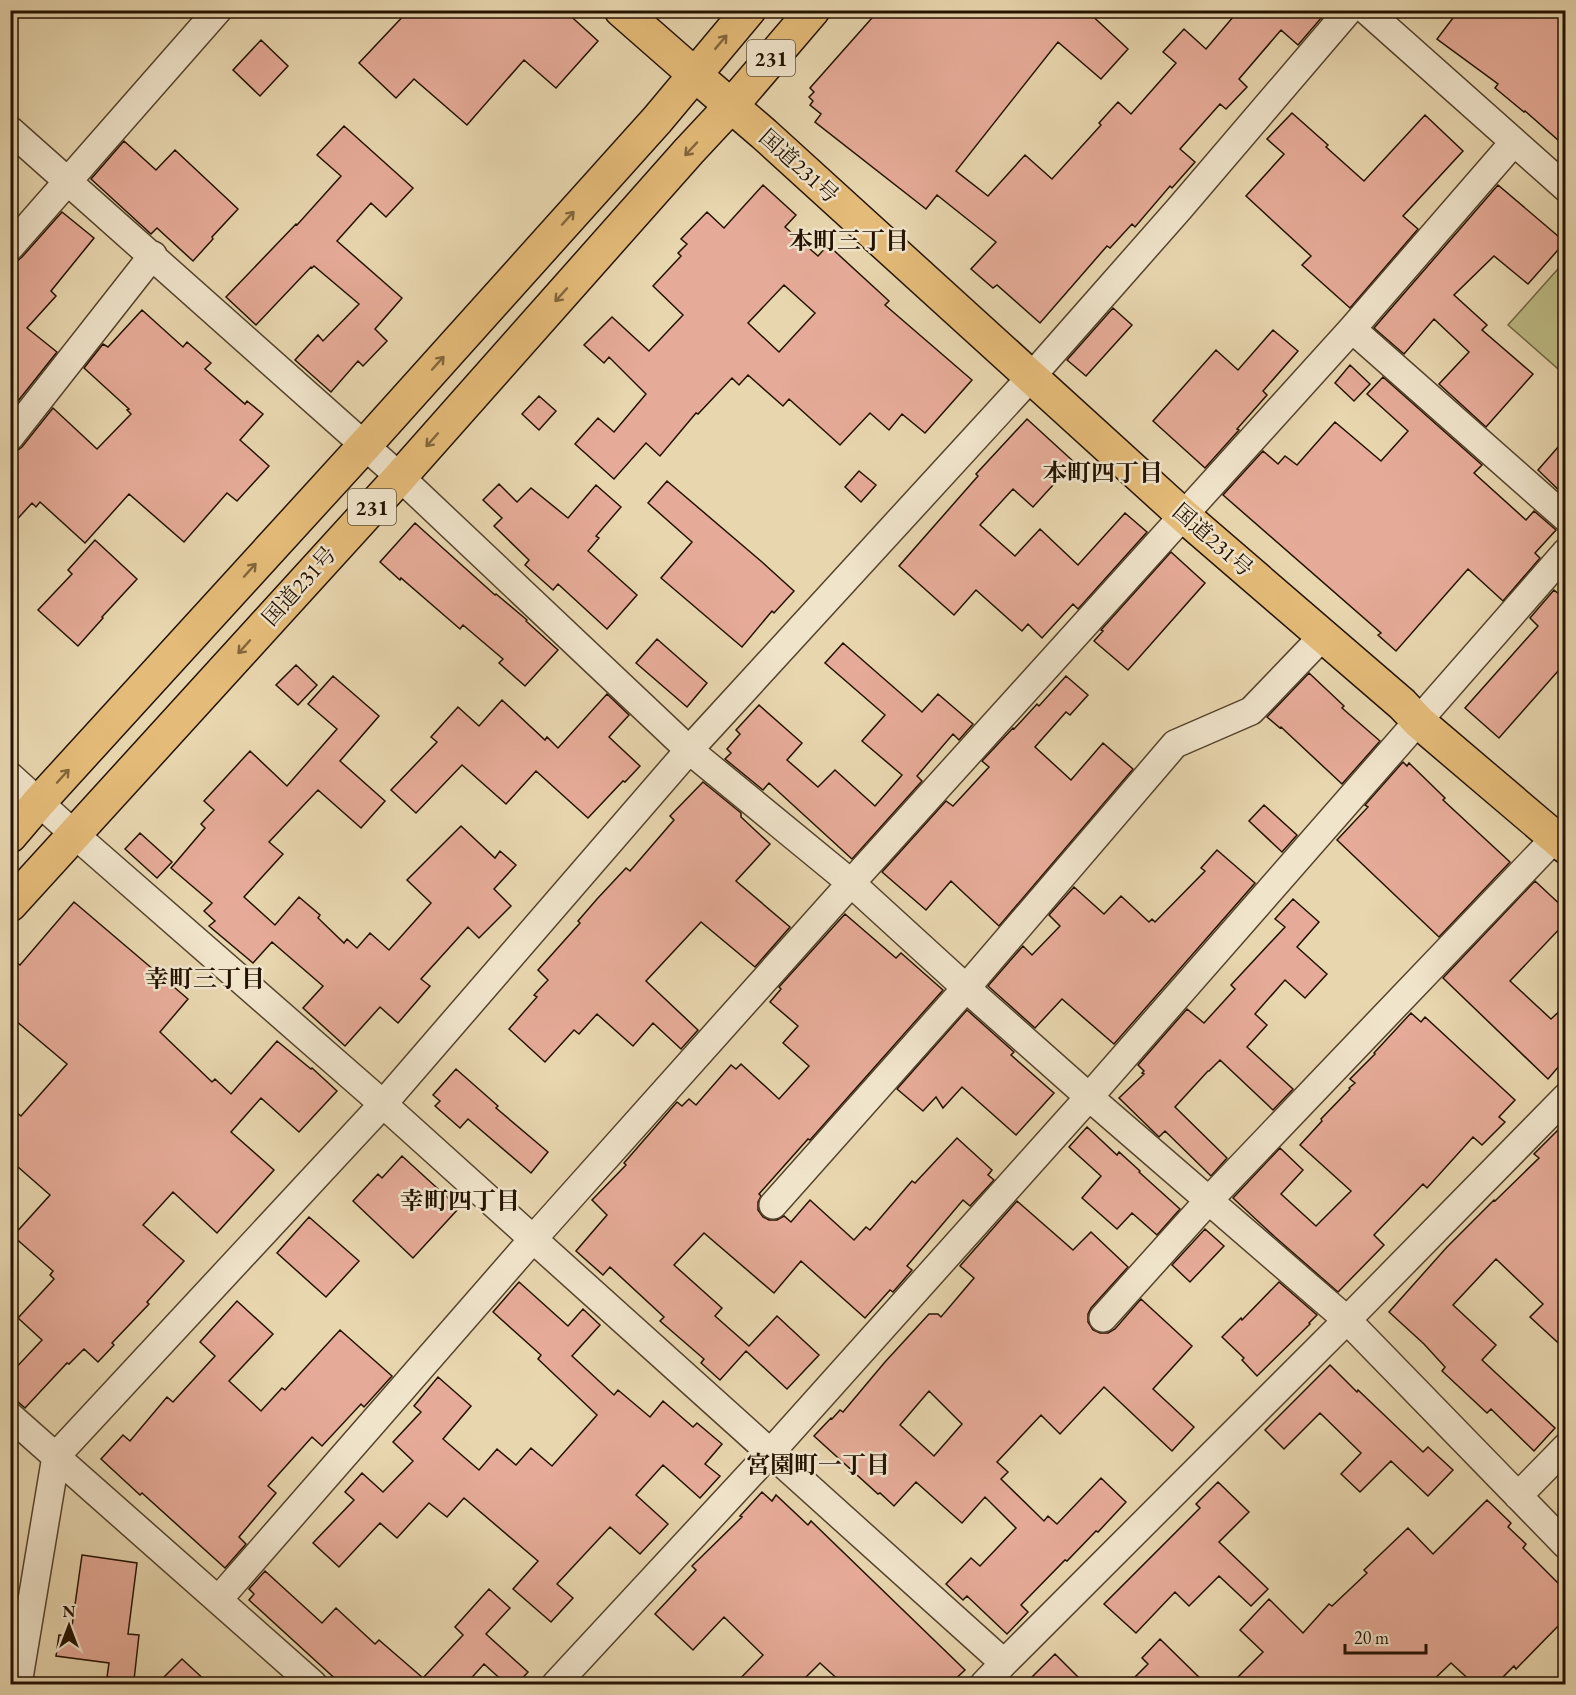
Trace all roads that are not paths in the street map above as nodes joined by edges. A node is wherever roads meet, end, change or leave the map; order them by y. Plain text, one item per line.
1 (218, 10) edge
2 (621, 10) edge
3 (749, 10) edge
4 (813, 10) edge
5 (1349, 10) edge
6 (1366, 10) edge
7 (694, 74) junction
8 (731, 106) junction
9 (10, 130) edge
10 (1514, 142) junction
11 (69, 181) junction
12 (1566, 188) edge
13 (10, 247) edge
14 (153, 255) junction
15 (1352, 330) junction
16 (1031, 377) junction
17 (10, 437) edge
18 (365, 445) junction
19 (400, 477) junction
20 (1184, 516) junction
21 (1566, 518) edge
22 (1566, 552) edge
23 (1324, 635) junction
24 (1419, 722) junction
25 (688, 750) junction
26 (10, 776) edge
27 (39, 802) junction
28 (74, 834) junction
29 (10, 836) edge
30 (1560, 842) edge
31 (851, 883) junction
32 (10, 905) edge
33 (966, 988) junction
34 (1089, 1097) junction
35 (1566, 1097) edge
36 (383, 1104) junction
37 (1209, 1200) junction
38 (772, 1205) dead end
39 (533, 1239) junction
40 (1102, 1318) dead end
41 (1347, 1320) junction
42 (10, 1416) edge
43 (1566, 1447) edge
44 (770, 1453) junction
45 (56, 1456) junction
46 (1518, 1496) junction
47 (1566, 1545) edge
48 (218, 1600) junction
49 (1004, 1663) junction
50 (18, 1684) edge
51 (313, 1684) edge
52 (556, 1684) edge
53 (984, 1684) edge

1 - 11 street
2 - 7 main road
7 -> 3 main road, 国道231号 / 231
4 - 8 main road, 国道231号 / 231
5 - 16 street
6 - 10 street
7 - 8 main road, 国道231号 / 231
18 -> 7 main road, 国道231号 / 231
8 - 16 main road, 国道231号 / 231
8 -> 19 main road, 国道231号 / 231
9 - 11 street
10 - 12 street
10 - 15 street
11 - 13 street
11 - 14 street
14 - 17 street
14 - 18 street
15 - 20 street
15 - 21 street
16 - 20 main road, 国道231号 / 231
16 - 25 street
18 - 19 street
27 -> 18 main road, 国道231号 / 231
19 - 25 street
19 -> 28 main road, 国道231号 / 231
20 - 23 main road, 国道231号 / 231
20 - 31 street
22 - 24 street
23 - 24 main road, 国道231号 / 231
23 - 33 street
24 - 30 main road, 国道231号 / 231
24 - 34 street
25 - 31 street
25 - 36 street
26 - 27 street
27 - 28 street
27 - 29 main road, 国道231号 / 231
28 - 32 main road, 国道231号 / 231
28 - 36 street
30 - 37 street
31 - 33 street
31 - 39 street
33 - 34 street
33 - 38 street
34 - 37 street
34 - 44 street
35 - 41 street
36 - 39 street
36 - 45 street
37 - 40 street
37 - 41 street
39 - 44 street
39 - 48 street
41 - 46 street
41 - 49 street
42 - 45 street
43 - 46 street
44 - 49 street
44 - 52 street
45 - 48 street
45 - 50 street
46 - 47 street
48 - 51 street
49 - 53 street

